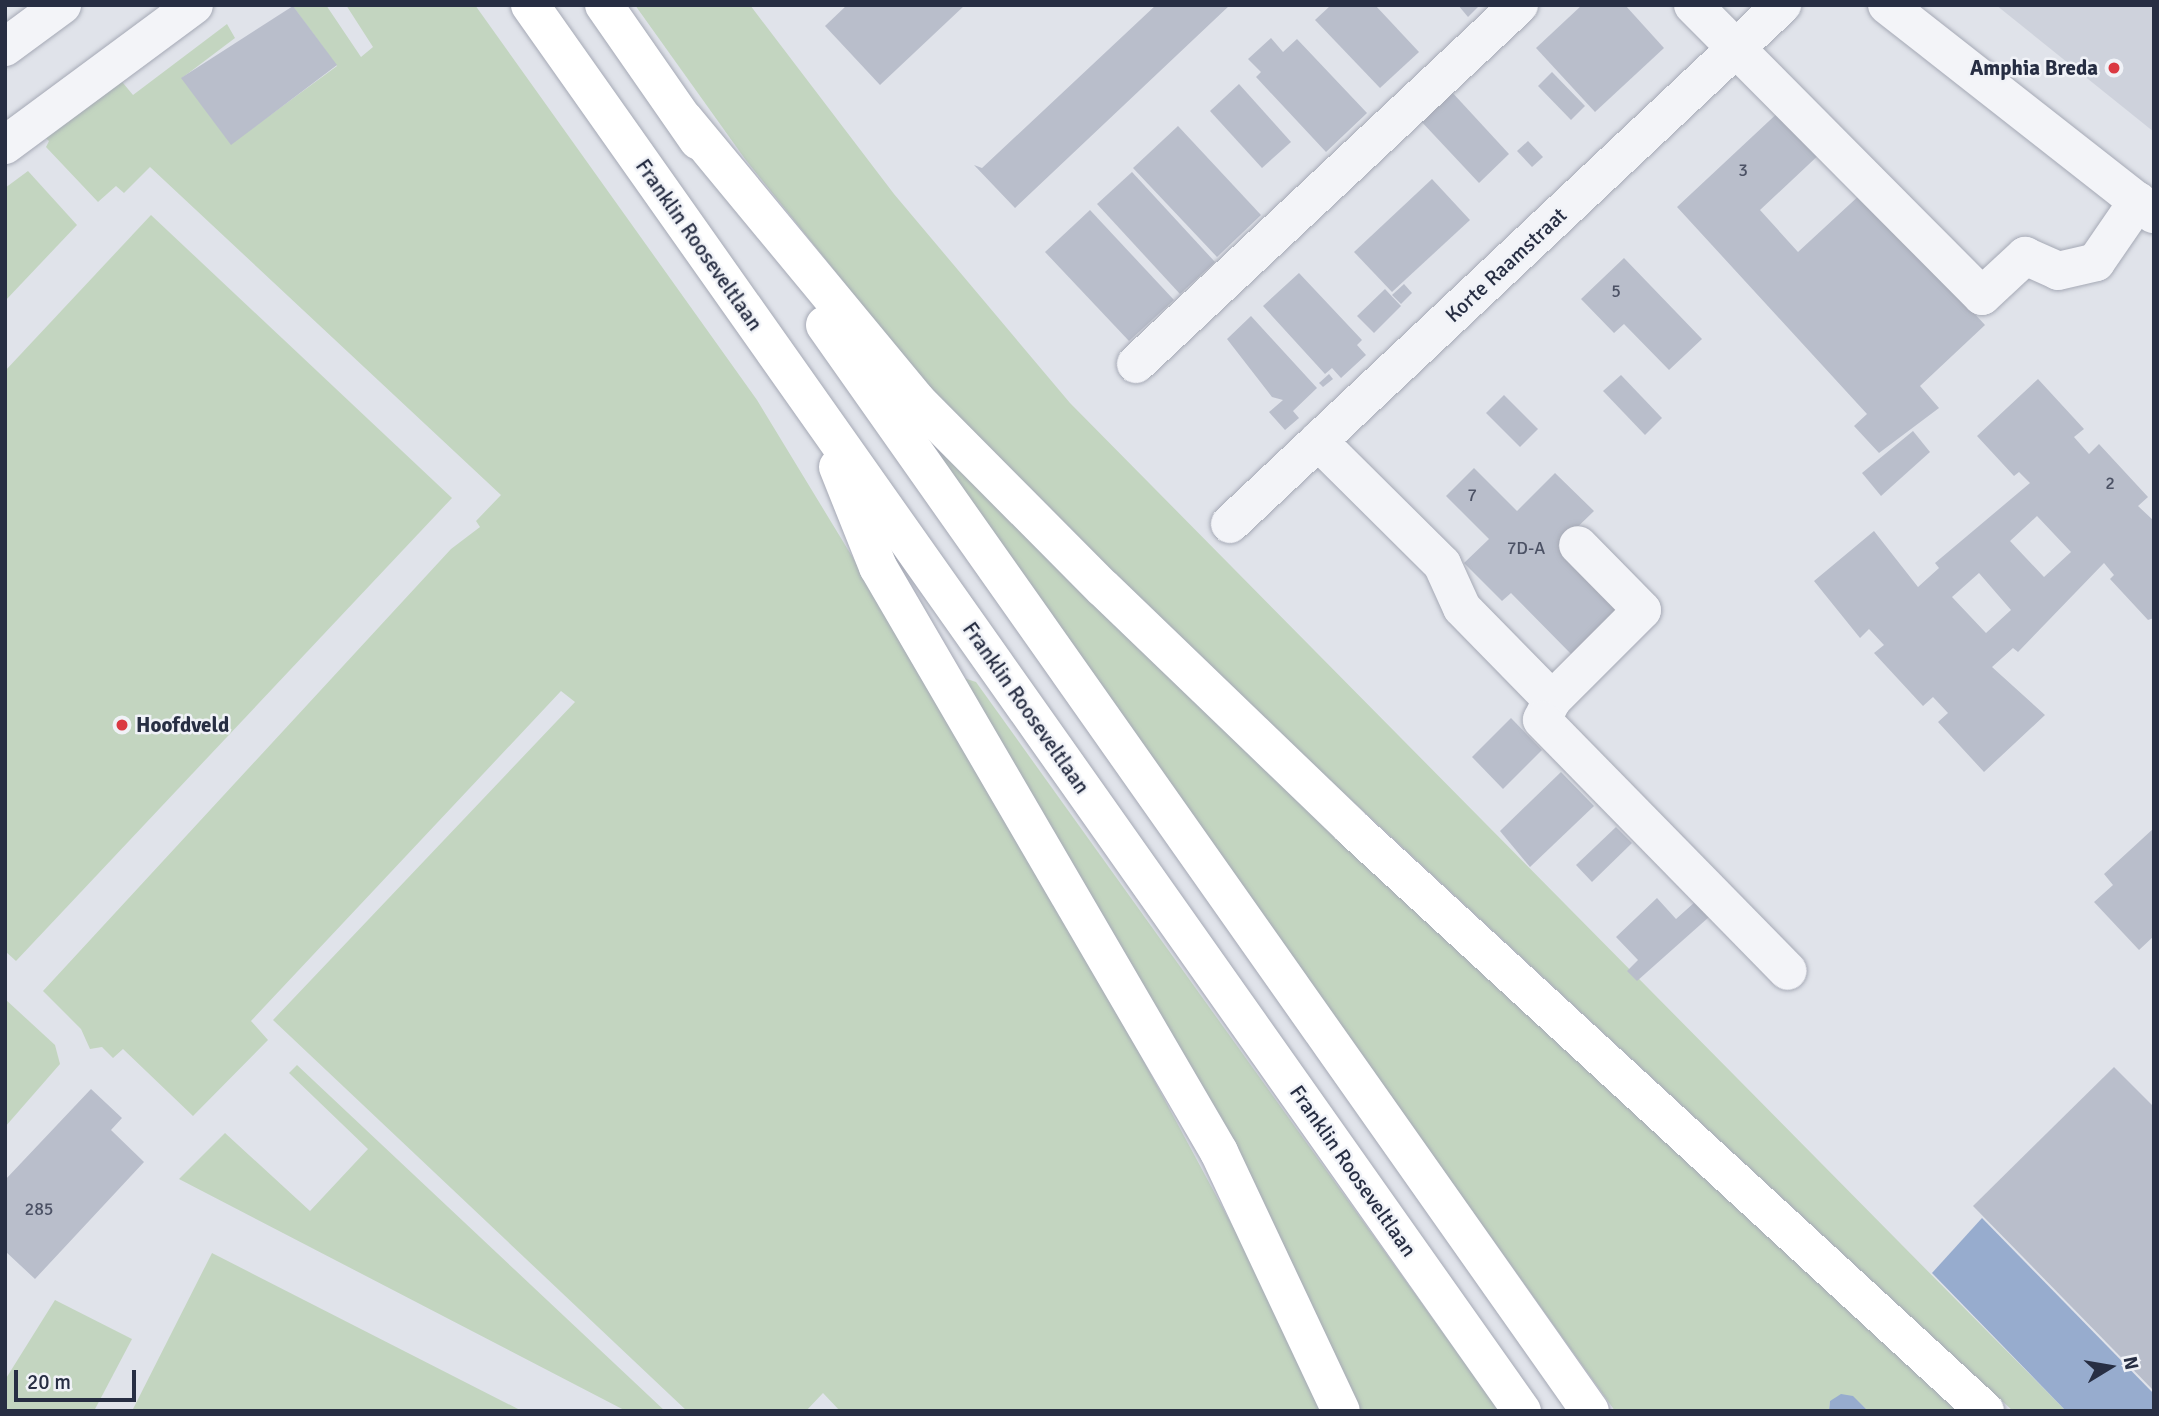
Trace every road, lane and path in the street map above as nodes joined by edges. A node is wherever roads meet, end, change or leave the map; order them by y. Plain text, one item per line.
1 (62, 5) edge
2 (194, 5) edge
3 (530, 5) edge
4 (604, 5) edge
5 (1519, 5) edge
6 (1693, 5) edge
7 (1782, 5) edge
8 (1887, 5) edge
9 (1739, 45) junction
10 (5, 47) edge
11 (684, 119) junction
12 (5, 145) edge
13 (2146, 207) edge
14 (1136, 363) dead end
15 (813, 407) junction
16 (1318, 441) junction
17 (1230, 524) dead end
18 (1578, 545) dead end
19 (1552, 700) junction
20 (1788, 971) dead end
21 (1341, 1411) edge
22 (1522, 1411) edge
23 (1590, 1411) edge
24 (1985, 1411) edge

1 - 10 street
2 - 12 street
3 - 15 main road, Franklin Rooseveltlaan
4 - 11 main road
5 - 14 street
6 - 9 street
7 - 9 street, Korte Raamstraat
8 - 13 street
9 - 13 street
9 - 16 street, Korte Raamstraat
11 - 23 main road
11 - 24 main road
15 - 21 main road
15 - 22 main road, Franklin Rooseveltlaan
16 - 17 street, Korte Raamstraat
16 - 19 street
18 - 19 street
19 - 20 street

